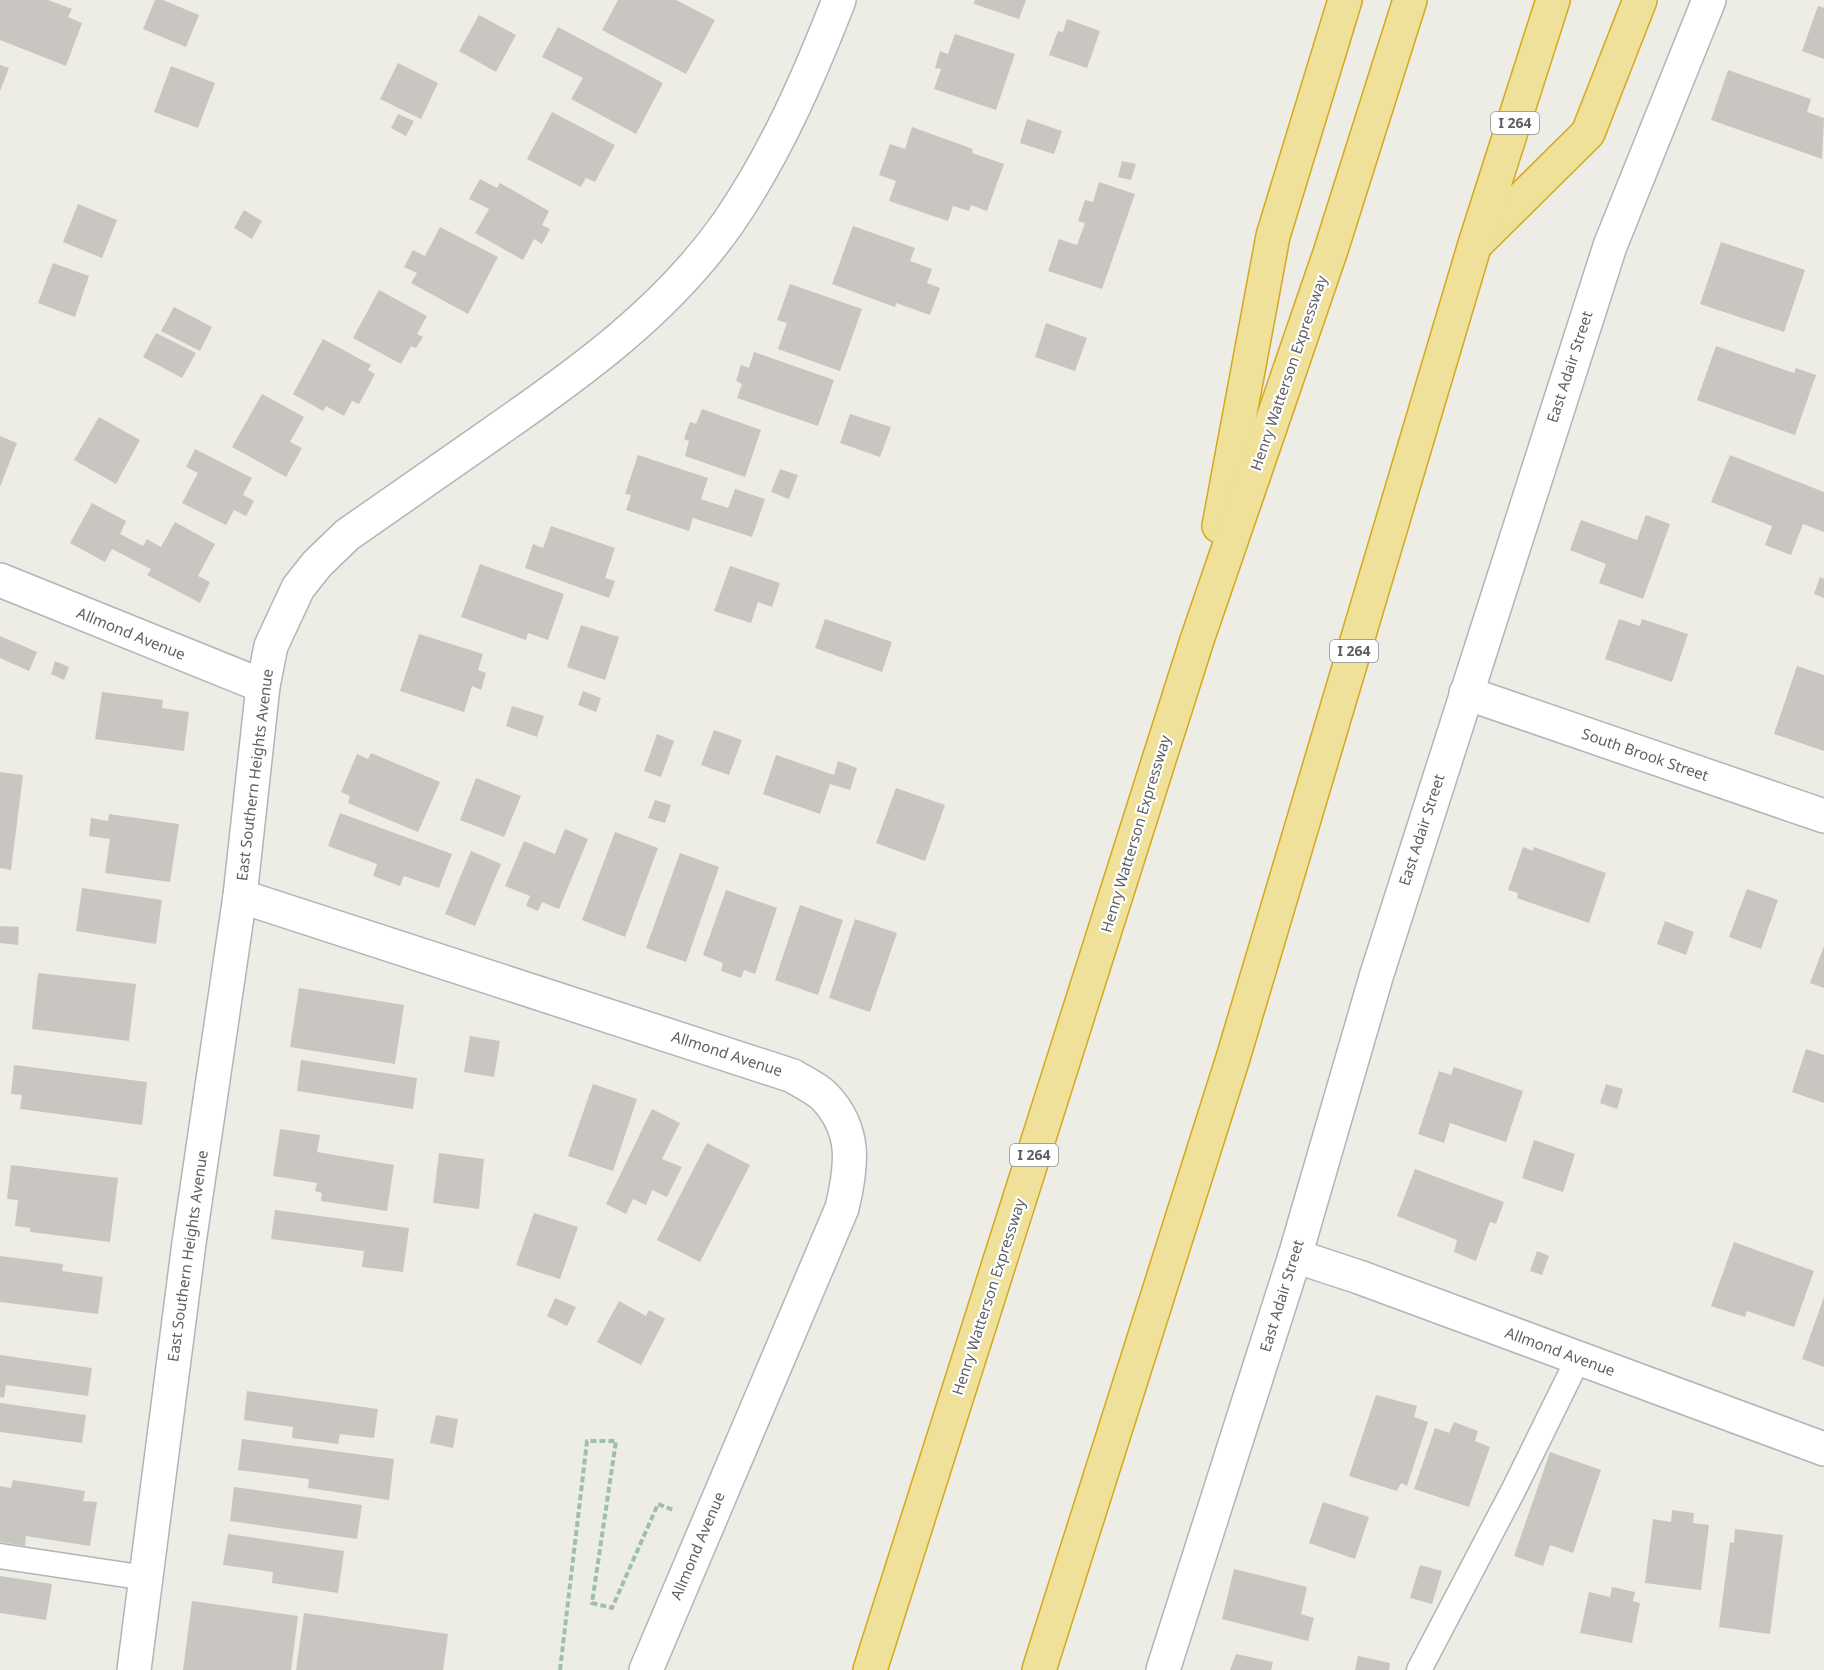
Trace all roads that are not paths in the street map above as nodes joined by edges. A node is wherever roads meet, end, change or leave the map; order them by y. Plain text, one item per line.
1 (839, 0) edge
2 (1345, 0) edge
3 (1410, 0) edge
4 (1553, 0) edge
5 (1640, 0) edge
6 (1709, 0) edge
7 (1475, 244) junction
8 (0, 580) edge
9 (1197, 640) junction
10 (263, 686) junction
11 (1466, 693) junction
12 (1824, 816) edge
13 (240, 896) junction
14 (1295, 1256) junction
15 (1578, 1359) junction
16 (1824, 1449) edge
17 (0, 1556) edge
18 (147, 1578) junction
19 (134, 1670) edge
20 (646, 1670) edge
21 (870, 1670) edge
22 (1039, 1670) edge
23 (1163, 1670) edge
24 (1419, 1670) edge

1 - 10 street, East Southern Heights Avenue
2 - 9 highway
3 - 9 highway, Henry Watterson Expressway / I 264
4 - 7 highway, I 264
5 - 7 highway
6 - 11 street, East Adair Street
7 - 22 highway, I 264
8 - 10 street, Allmond Avenue
9 - 21 highway, Henry Watterson Expressway / I 264
10 - 13 street, East Southern Heights Avenue
11 - 12 street, South Brook Street
11 - 14 street, East Adair Street
13 - 18 street, East Southern Heights Avenue
13 - 20 street, Allmond Avenue
14 - 15 street, Allmond Avenue
14 - 23 street, East Adair Street
15 - 16 street, Allmond Avenue
15 - 24 lane
17 - 18 lane
18 - 19 street, East Southern Heights Avenue

